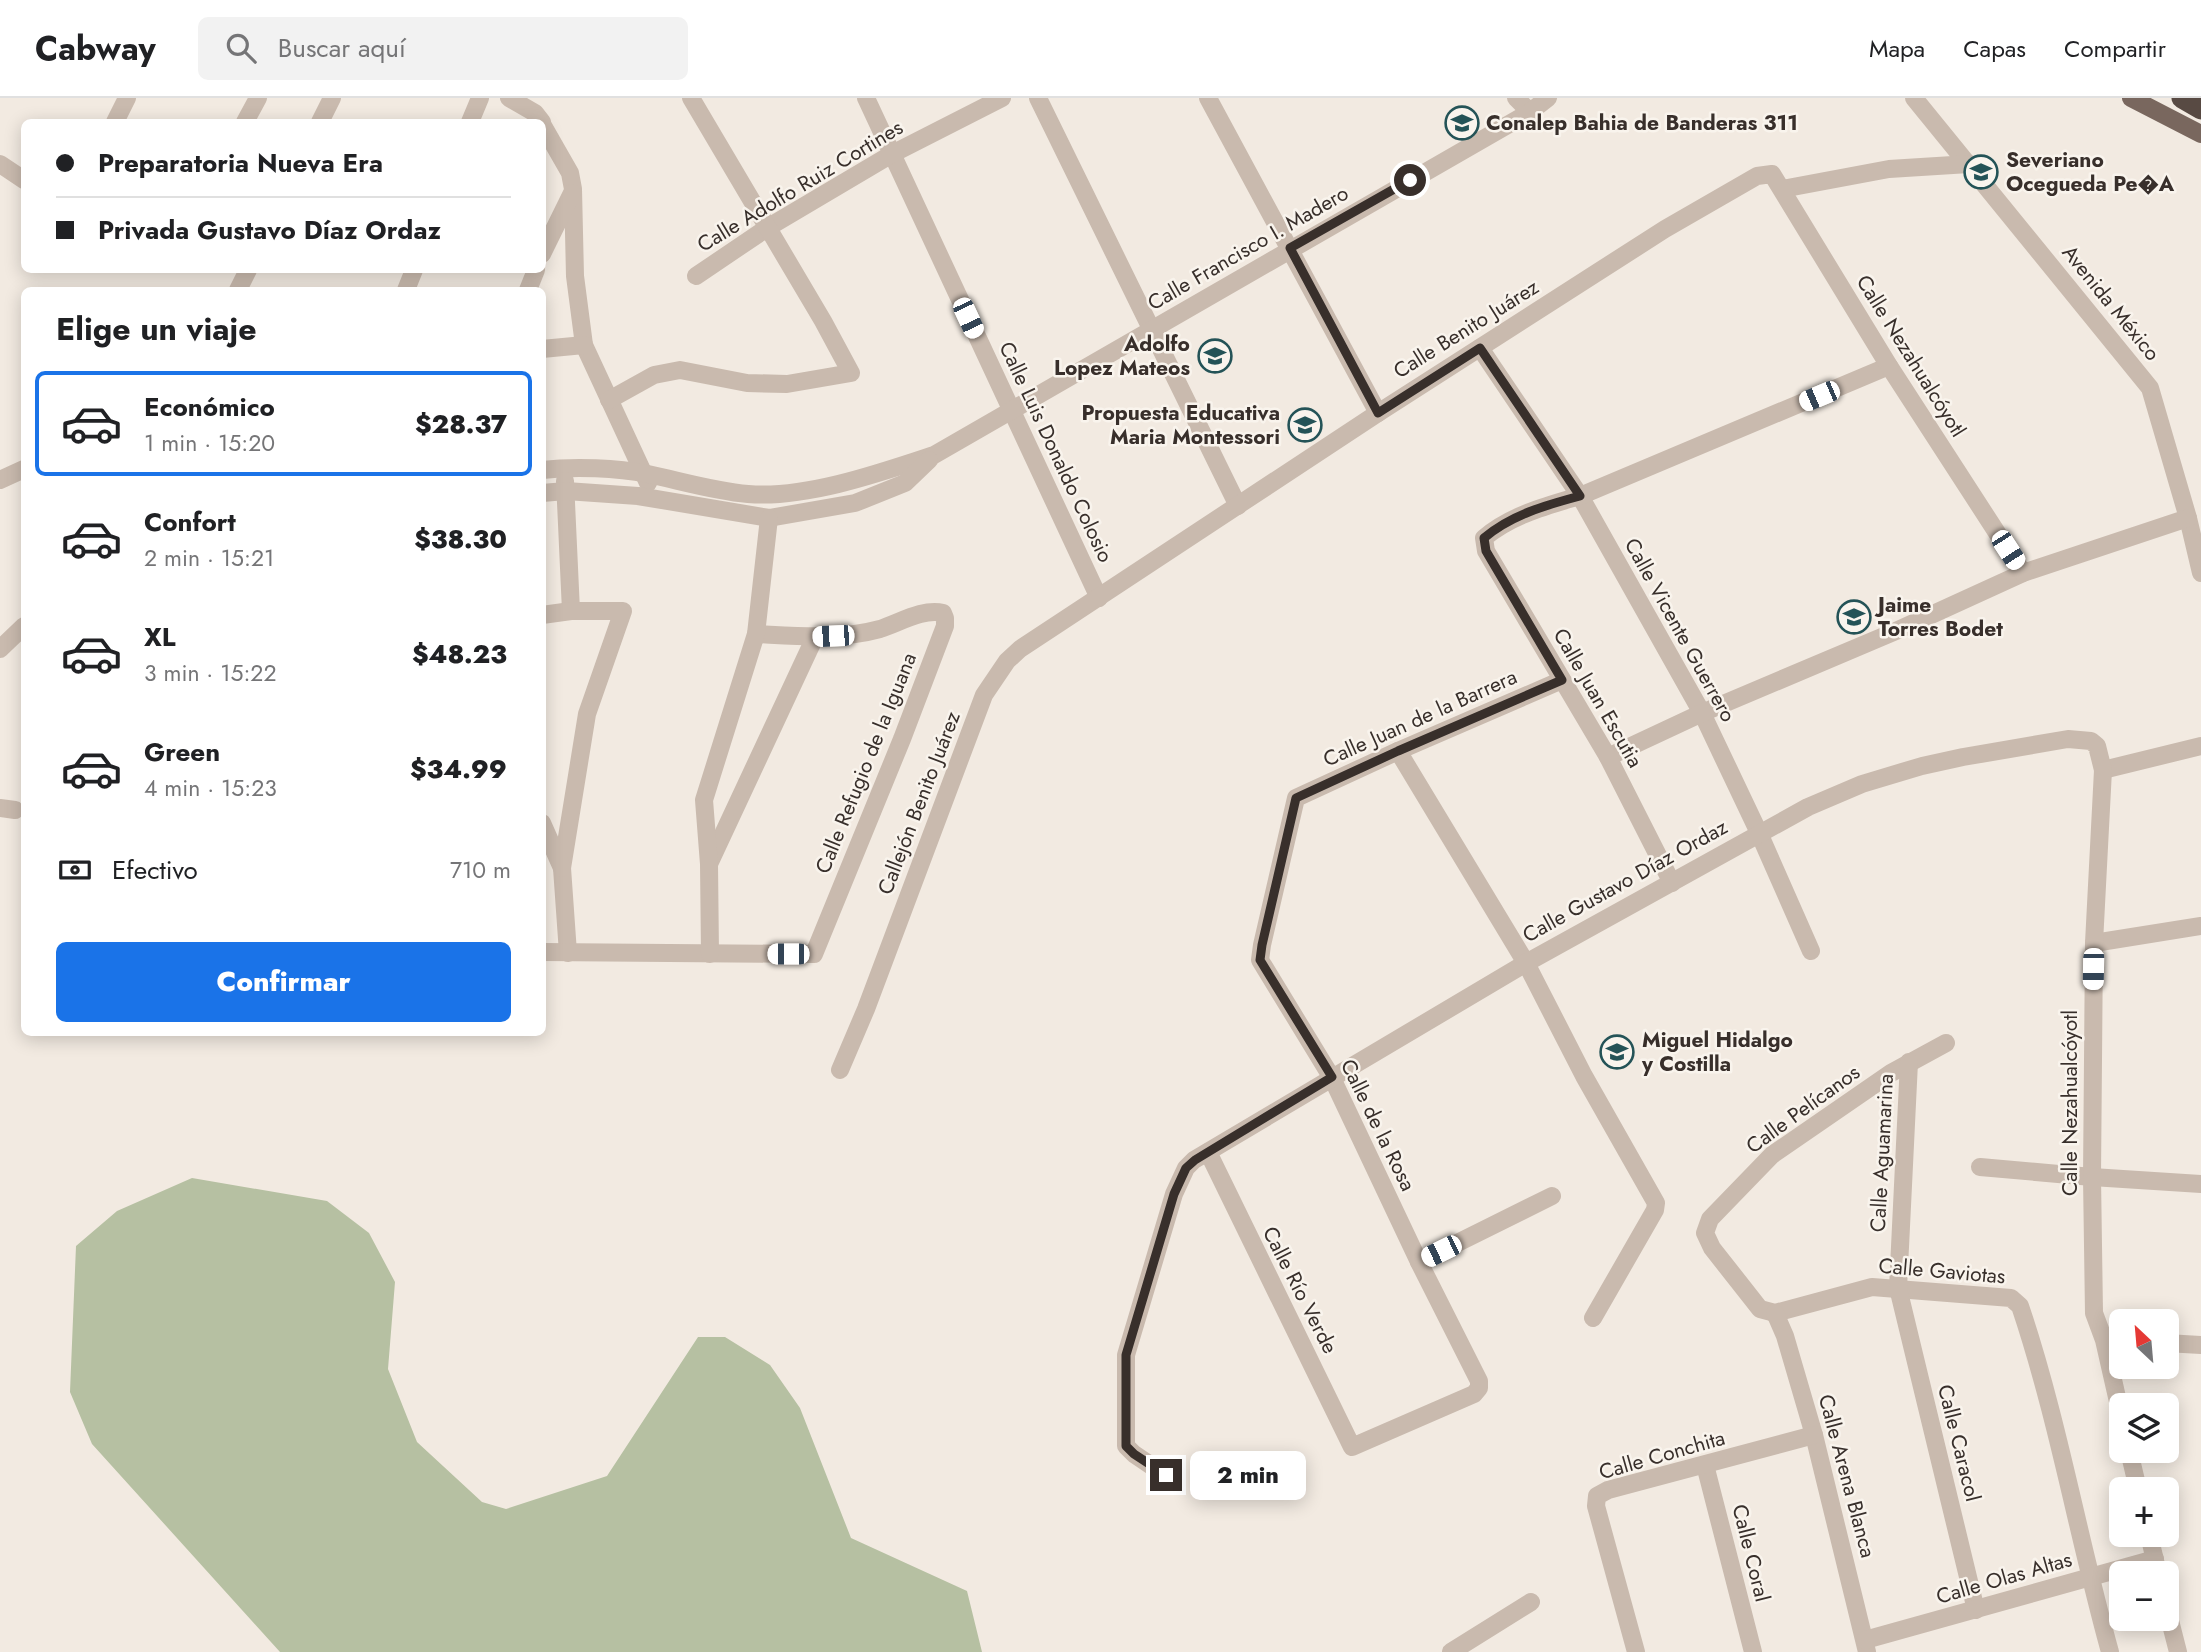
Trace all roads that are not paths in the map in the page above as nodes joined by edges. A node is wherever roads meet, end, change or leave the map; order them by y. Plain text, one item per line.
1 (127, 98) edge
2 (258, 98) edge
3 (332, 98) edge
4 (480, 98) edge
5 (509, 98) edge
6 (691, 98) edge
7 (866, 98) edge
8 (1002, 98) edge
9 (1038, 98) edge
10 (1208, 98) edge
11 (1516, 98) edge
12 (1548, 98) edge
13 (1914, 98) edge
14 (2131, 98) edge
15 (2182, 98) edge
16 (2201, 109) edge
17 (1530, 112) junction
18 (116, 119) edge
19 (247, 119) edge
20 (322, 119) edge
21 (471, 119) edge
22 (539, 119) edge
23 (546, 130) edge
24 (2201, 134) edge
25 (892, 154) junction
26 (0, 164) edge
27 (1969, 164) junction
28 (21, 178) edge
29 (573, 189) junction
30 (1782, 189) junction
31 (767, 228) junction
32 (546, 246) edge
33 (1290, 248) junction
34 (696, 276) dead end
35 (1151, 331) junction
36 (584, 345) junction
37 (1480, 348) junction
38 (546, 349) edge
39 (1889, 366) junction
40 (609, 400) junction
41 (1012, 411) junction
42 (1378, 413) junction
43 (934, 455) junction
44 (564, 467) junction
45 (546, 469) edge
46 (21, 470) edge
47 (645, 474) junction
48 (0, 480) edge
49 (566, 491) junction
50 (546, 493) edge
51 (1580, 496) junction
52 (655, 499) junction
53 (1238, 506) junction
54 (769, 518) junction
55 (2188, 518) junction
56 (2023, 573) junction
57 (2201, 573) edge
58 (1099, 598) junction
59 (571, 611) junction
60 (546, 614) edge
61 (21, 628) edge
62 (756, 634) junction
63 (815, 637) junction
64 (0, 649) edge
65 (1562, 680) junction
66 (1702, 713) junction
67 (2097, 746) joint
68 (2201, 746) edge
69 (1398, 751) junction
70 (1608, 757) junction
71 (2103, 769) junction
72 (1296, 798) joint
73 (546, 832) edge
74 (1759, 832) junction
75 (709, 864) junction
76 (562, 868) junction
77 (1672, 883) junction
78 (2201, 926) edge
79 (2094, 943) junction
80 (1811, 951) dead end
81 (546, 952) edge
82 (568, 953) junction
83 (710, 954) junction
84 (1526, 963) junction
85 (1946, 1043) dead end
86 (1909, 1062) junction
87 (840, 1070) dead end
88 (1332, 1077) junction
89 (1208, 1152) junction
90 (1980, 1167) dead end
91 (2092, 1177) junction
92 (2201, 1184) edge
93 (1552, 1196) dead end
94 (1419, 1262) junction
95 (1898, 1288) junction
96 (1775, 1313) junction
97 (1593, 1318) dead end
98 (2109, 1336) edge
99 (2179, 1344) edge
100 (2201, 1345) edge
101 (1479, 1388) joint
102 (1814, 1435) junction
103 (1705, 1465) junction
104 (1166, 1475) dead end
105 (2109, 1574) edge
106 (2089, 1577) junction
107 (1531, 1602) dead end
108 (1976, 1610) junction
109 (2173, 1631) edge
110 (1866, 1646) edge
111 (1451, 1652) edge
112 (1636, 1652) edge
113 (1753, 1652) edge
114 (2110, 1652) edge
115 (2178, 1652) edge

1 - 18 street
2 - 19 street
3 - 20 street
4 - 21 street
5 - 22 street
6 - 31 street
7 - 25 street, Calle Luis Donaldo Colosio
8 - 25 street, Calle Adolfo Ruiz Cortines
9 - 35 street
10 - 33 street
11 - 17 street
12 - 17 street, Calle Francisco I. Madero
13 - 27 street, Avenida México
14 - 24 main road
15 - 16 highway
17 - 33 street, Calle Francisco I. Madero
23 - 29 street
25 - 31 street, Calle Adolfo Ruiz Cortines
25 - 41 street, Calle Luis Donaldo Colosio
26 - 28 street
27 - 30 street
27 - 55 street, Avenida México
29 - 32 street
29 - 36 street
30 - 37 street, Calle Benito Juárez
30 - 39 street, Calle Nezahualcóyotl
31 - 34 street, Calle Adolfo Ruiz Cortines
31 - 40 street
33 - 35 street, Calle Francisco I. Madero
33 - 42 street
35 - 41 street, Calle Francisco I. Madero
35 - 53 street
36 - 38 street
36 - 40 street
37 - 42 street, Calle Benito Juárez
37 - 51 street, Calle Vicente Guerrero
39 - 51 street
39 - 56 street, Calle Nezahualcóyotl
40 - 47 street
41 - 43 street, Calle Francisco I. Madero
41 - 58 street, Calle Luis Donaldo Colosio
42 - 53 street, Calle Benito Juárez
43 - 47 street, Calle Francisco I. Madero
43 - 54 street, Calle Francisco I. Madero
44 - 45 street, Calle Francisco I. Madero
44 - 47 street, Calle Francisco I. Madero
44 - 49 street
46 - 48 street
47 - 52 street
49 - 50 street, Calle Francisco I. Madero
49 - 52 street, Calle Francisco I. Madero
49 - 59 street
51 - 65 street, Calle Juan Escutia
51 - 66 street, Calle Vicente Guerrero
52 - 54 street, Calle Francisco I. Madero
53 - 58 street, Calle Benito Juárez
54 - 62 street
55 - 56 street
55 - 57 street, Avenida México
56 - 66 street
58 - 87 street, Callejón Benito Juárez
59 - 60 street
59 - 76 street
61 - 64 street
62 - 63 street, Calle Refugio de la Iguana
62 - 75 street
63 - 75 street
63 - 83 street, Calle Refugio de la Iguana
65 - 69 street, Calle Juan de la Barrera
65 - 70 street, Calle Juan Escutia
66 - 70 street
66 - 74 street, Calle Vicente Guerrero
67 - 71 street, Calle Nezahualcóyotl
67 - 74 street, Calle Gustavo Díaz Ordaz
68 - 71 street
69 - 72 street, Calle Juan de la Barrera
69 - 84 street
70 - 77 street, Calle Juan Escutia
71 - 79 street, Calle Nezahualcóyotl
72 - 88 street, Calle de la Rosa
73 - 76 street
74 - 77 street, Calle Gustavo Díaz Ordaz
74 - 80 street, Calle Vicente Guerrero
75 - 83 street
76 - 82 street
77 - 84 street, Calle Gustavo Díaz Ordaz
78 - 79 street
79 - 91 street, Calle Nezahualcóyotl
81 - 82 street, Calle Refugio de la Iguana
82 - 83 street, Calle Refugio de la Iguana
84 - 88 street, Calle Gustavo Díaz Ordaz
84 - 97 street
85 - 86 street, Calle Pelícanos
86 - 95 street, Calle Aguamarina
86 - 96 street, Calle Pelícanos
88 - 89 street, Calle Gustavo Díaz Ordaz
88 - 94 street, Calle de la Rosa
89 - 101 street, Calle Río Verde
89 - 104 street, Calle Gustavo Díaz Ordaz
90 - 91 street
91 - 92 street
91 - 98 street, Calle Nezahualcóyotl
93 - 94 street
94 - 101 street, Calle de la Rosa
95 - 96 street, Calle Gaviotas
95 - 106 street, Calle Gaviotas
95 - 108 street, Calle Caracol
96 - 102 street, Calle Arena Blanca
99 - 100 street
102 - 103 street, Calle Conchita
102 - 110 street, Calle Arena Blanca
103 - 112 street, Calle Conchita
103 - 113 street, Calle Coral
105 - 106 street, Calle Olas Altas
106 - 108 street, Calle Olas Altas
106 - 114 street, Calle Gaviotas
107 - 111 street
108 - 110 street, Calle Olas Altas
109 - 115 street

